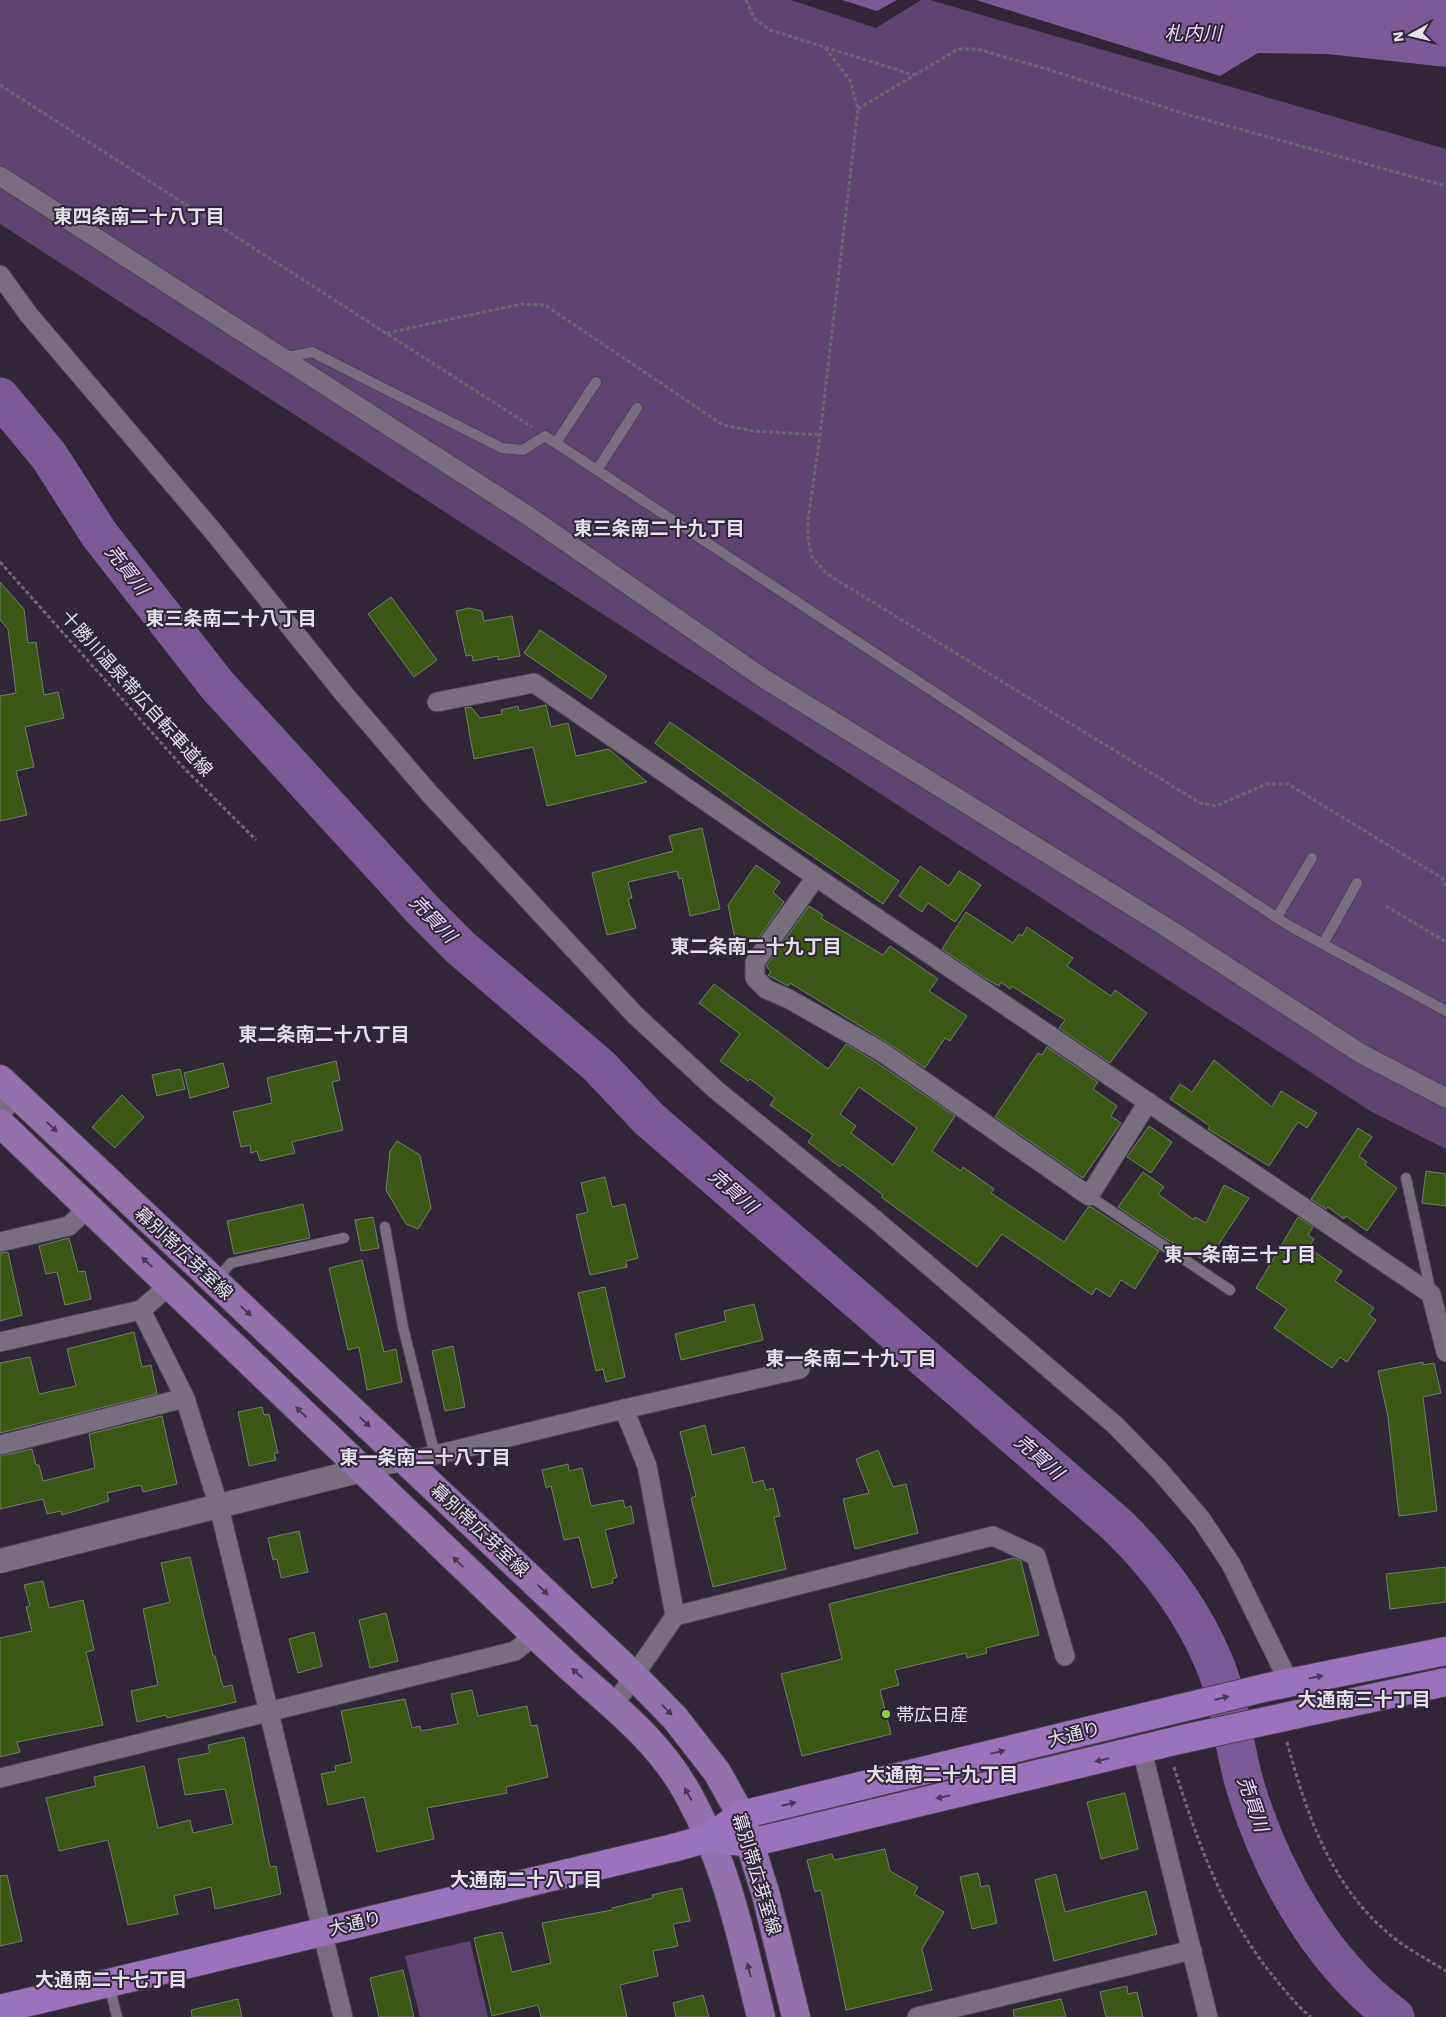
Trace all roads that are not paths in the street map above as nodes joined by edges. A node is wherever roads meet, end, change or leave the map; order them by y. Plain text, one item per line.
1 (0, 176) edge
2 (0, 276) edge
3 (283, 358) junction
4 (596, 382) dead end
5 (637, 408) dead end
6 (556, 443) junction
7 (597, 470) junction
8 (437, 702) dead end
9 (1312, 858) dead end
10 (816, 877) junction
11 (1357, 883) dead end
12 (1277, 917) junction
13 (1323, 944) junction
14 (1446, 1012) edge
15 (5, 1094) edge
16 (1446, 1098) edge
17 (1148, 1102) junction
18 (0, 1122) edge
19 (1406, 1178) dead end
20 (1089, 1196) junction
21 (88, 1208) junction
22 (385, 1227) dead end
23 (344, 1238) dead end
24 (0, 1242) edge
25 (215, 1282) junction
26 (170, 1284) junction
27 (1230, 1290) dead end
28 (1431, 1294) junction
29 (141, 1310) junction
30 (0, 1342) edge
31 (1446, 1352) edge
32 (800, 1369) dead end
33 (185, 1398) junction
34 (624, 1409) junction
35 (0, 1445) edge
36 (436, 1455) junction
37 (406, 1461) junction
38 (362, 1470) junction
39 (219, 1507) junction
40 (0, 1561) edge
41 (675, 1616) junction
42 (535, 1635) junction
43 (1446, 1651) edge
44 (1065, 1656) dead end
45 (633, 1675) junction
46 (1446, 1682) edge
47 (1279, 1684) junction
48 (614, 1705) junction
49 (267, 1713) junction
50 (1164, 1744) junction
51 (0, 1778) edge
52 (741, 1815) junction
53 (709, 1838) junction
54 (750, 1843) junction
55 (323, 1931) junction
56 (1192, 1950) junction
57 (109, 1983) junction
58 (0, 2009) edge
59 (116, 2017) edge
60 (343, 2017) edge
61 (760, 2017) edge
62 (796, 2017) edge
63 (917, 2017) edge
64 (1208, 2017) edge

1 - 3 street
2 - 47 street
3 - 6 lane
3 - 16 street
4 - 6 lane
5 - 7 lane
6 - 7 lane
7 - 12 lane
8 - 10 street
9 - 12 lane
10 - 17 street
10 - 20 street
11 - 13 lane
12 - 13 lane
13 - 14 lane
15 -> 25 main road, 幕別帯広芽室線
17 - 20 street
17 - 28 street
18 - 21 main road, 幕別帯広芽室線
19 - 28 lane
20 - 27 lane
21 - 24 street
26 -> 21 main road, 幕別帯広芽室線
22 - 36 lane
23 - 25 lane
25 -> 37 main road, 幕別帯広芽室線
26 - 29 street
38 -> 26 main road, 幕別帯広芽室線
28 - 31 street
29 - 30 street
29 - 33 street
32 - 34 street
33 - 35 street
33 - 39 street
34 - 36 street
34 - 41 street
36 - 37 street
37 - 38 street
37 -> 45 main road, 幕別帯広芽室線
38 - 39 street
42 -> 38 main road, 幕別帯広芽室線
39 - 40 street
39 - 49 street
41 - 44 street
41 - 45 street
48 -> 42 main road, 幕別帯広芽室線
42 - 49 street
47 -> 43 highway, 大通り
45 - 48 street
45 -> 52 main road, 幕別帯広芽室線
46 - 50 highway, 大通り
52 -> 47 highway, 大通り
53 -> 48 main road, 幕別帯広芽室線
49 - 51 street
49 - 55 street
50 -> 54 highway, 大通り
50 - 56 street
52 - 53 highway, 大通り
52 - 54 main road, 幕別帯広芽室線
53 - 54 highway, 大通り
53 - 55 highway, 大通り
61 -> 53 main road, 幕別帯広芽室線
54 - 62 main road, 幕別帯広芽室線
55 - 57 highway, 大通り
55 - 60 street
56 - 63 street
56 - 64 street
57 - 58 highway, 大通り
57 - 59 lane

